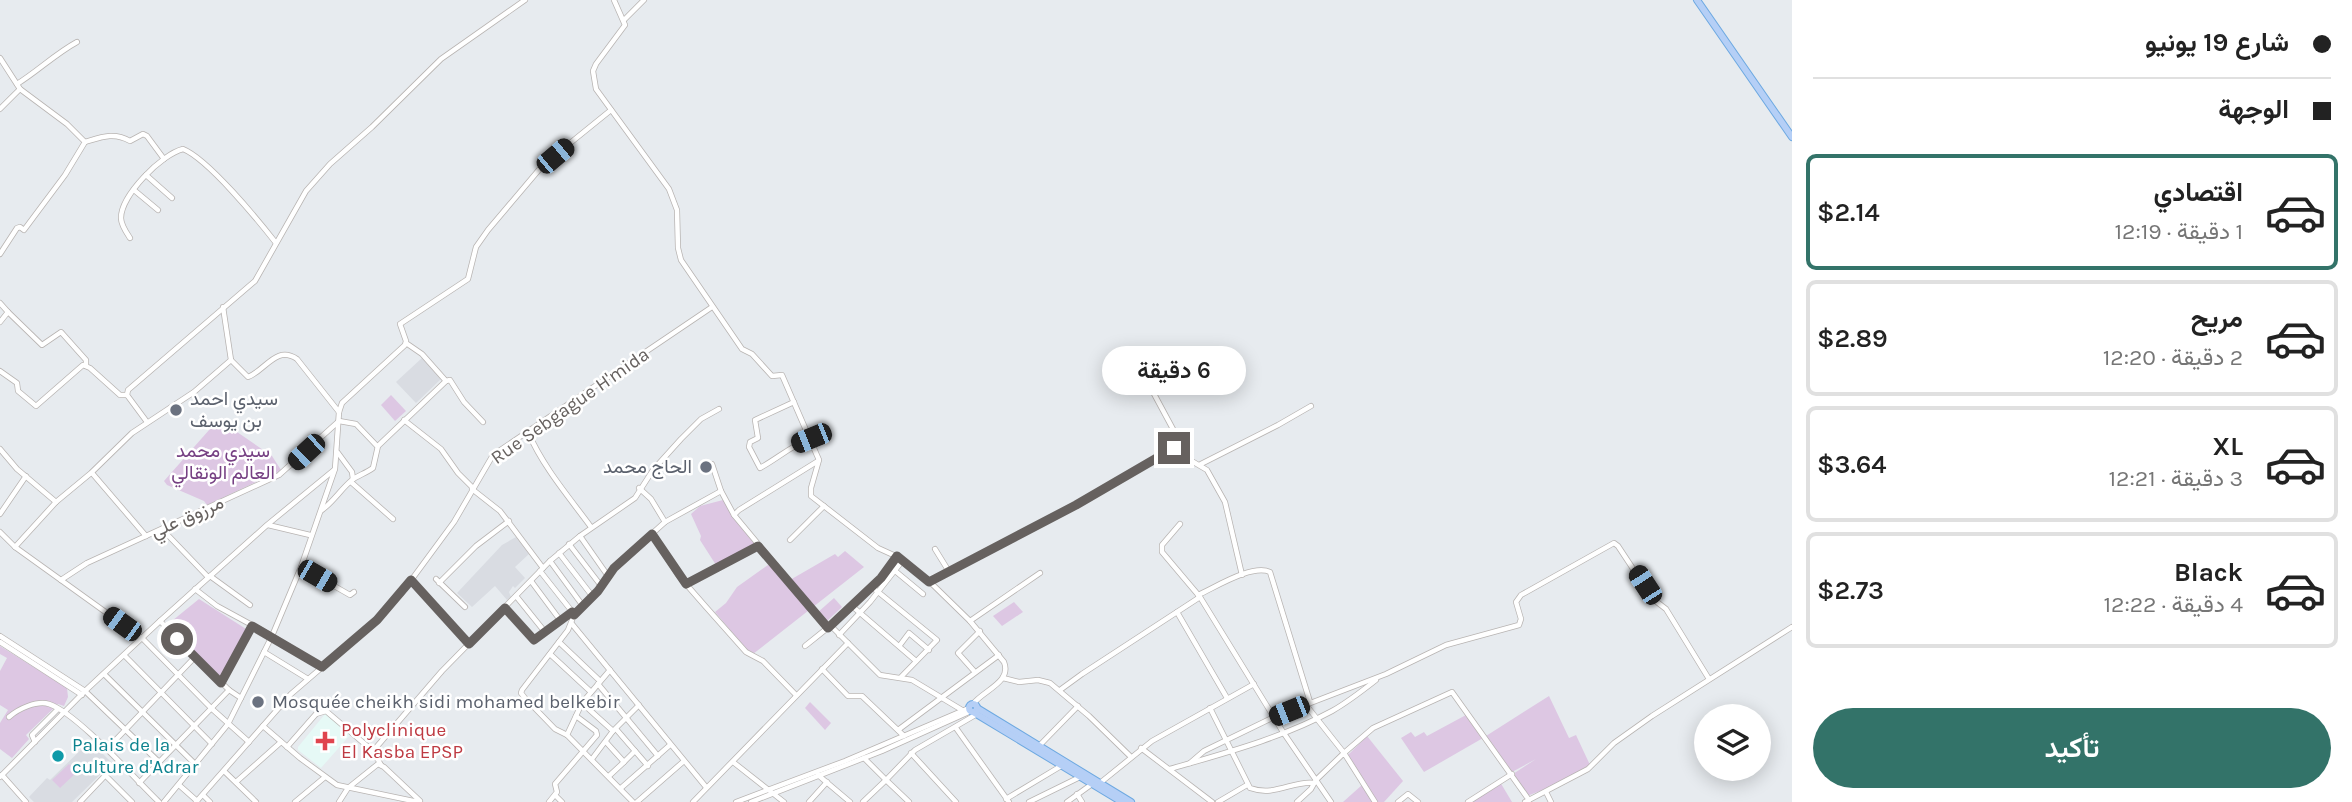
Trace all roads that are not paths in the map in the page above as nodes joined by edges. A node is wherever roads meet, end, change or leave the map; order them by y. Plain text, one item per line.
1 (525, 0) edge
2 (614, 0) edge
3 (644, 0) edge
4 (1697, 0) edge
5 (624, 20) junction
6 (77, 43) dead end
7 (0, 58) edge
8 (18, 87) junction
9 (0, 109) edge
10 (611, 110) junction
11 (1792, 137) edge
12 (85, 142) junction
13 (164, 159) junction
14 (146, 176) junction
15 (134, 190) junction
16 (172, 198) dead end
17 (158, 210) dead end
18 (130, 238) dead end
19 (276, 243) junction
20 (0, 254) edge
21 (0, 303) edge
22 (223, 307) junction
23 (712, 307) junction
24 (8, 312) junction
25 (0, 322) edge
26 (406, 343) junction
27 (1223, 358) dead end
28 (231, 359) junction
29 (86, 366) junction
30 (0, 371) edge
31 (446, 381) junction
32 (127, 395) junction
33 (794, 402) junction
34 (1311, 406) dead end
35 (719, 410) dead end
36 (339, 412) junction
37 (404, 420) junction
38 (339, 421) junction
39 (147, 422) junction
40 (483, 422) dead end
41 (528, 432) junction
42 (811, 438) junction
43 (1181, 444) junction
44 (377, 446) junction
45 (0, 449) edge
46 (338, 452) junction
47 (819, 460) junction
48 (712, 464) dead end
49 (1201, 464) junction
50 (335, 469) junction
51 (91, 473) junction
52 (26, 476) junction
53 (352, 480) junction
54 (472, 488) junction
55 (639, 488) junction
56 (721, 491) junction
57 (57, 502) junction
58 (824, 506) junction
59 (320, 512) junction
60 (0, 514) edge
61 (734, 515) junction
62 (393, 519) dead end
63 (509, 522) junction
64 (665, 522) junction
65 (1180, 524) dead end
66 (267, 525) junction
67 (592, 527) junction
68 (162, 529) junction
69 (0, 532) edge
70 (652, 534) junction
71 (311, 535) junction
72 (146, 536) junction
73 (580, 536) junction
74 (790, 540) dead end
75 (569, 544) junction
76 (758, 546) junction
77 (15, 547) junction
78 (935, 549) dead end
79 (559, 553) junction
80 (900, 558) junction
81 (550, 561) junction
82 (300, 567) junction
83 (541, 570) junction
84 (894, 570) junction
85 (948, 570) junction
86 (1040, 573) dead end
87 (1242, 575) junction
88 (209, 576) junction
89 (608, 576) junction
90 (61, 580) junction
91 (411, 580) junction
92 (531, 581) junction
93 (929, 582) junction
94 (686, 584) junction
95 (602, 587) junction
96 (872, 587) junction
97 (195, 589) junction
98 (879, 591) junction
99 (354, 592) dead end
100 (923, 594) dead end
101 (516, 596) junction
102 (1199, 596) junction
103 (593, 597) junction
104 (250, 605) dead end
105 (583, 606) junction
106 (852, 606) junction
107 (465, 607) dead end
108 (505, 608) junction
109 (1177, 612) junction
110 (573, 613) junction
111 (860, 613) junction
112 (560, 620) junction
113 (160, 621) junction
114 (970, 621) junction
115 (572, 624) junction
116 (252, 626) junction
117 (829, 627) junction
118 (1792, 627) edge
119 (925, 629) junction
120 (980, 631) junction
121 (545, 632) junction
122 (839, 635) junction
123 (0, 636) edge
124 (272, 636) junction
125 (916, 638) junction
126 (142, 639) junction
127 (0, 642) edge
128 (559, 642) junction
129 (848, 643) junction
130 (469, 644) junction
131 (900, 645) junction
132 (805, 646) dead end
133 (12, 647) junction
134 (929, 649) junction
135 (264, 652) junction
136 (550, 654) junction
137 (999, 655) junction
138 (124, 656) junction
139 (195, 657) junction
140 (916, 661) junction
141 (322, 667) junction
142 (822, 669) junction
143 (610, 670) junction
144 (974, 671) junction
145 (104, 674) junction
146 (177, 675) junction
147 (901, 677) junction
148 (1380, 677) junction
149 (1003, 678) junction
150 (1709, 678) junction
151 (309, 679) junction
152 (221, 683) junction
153 (599, 683) junction
154 (1254, 684) junction
155 (229, 690) junction
156 (1060, 691) junction
157 (162, 692) junction
158 (591, 692) junction
159 (85, 694) junction
160 (796, 695) junction
161 (942, 697) junction
162 (241, 698) junction
163 (1227, 698) junction
164 (582, 703) junction
165 (1308, 703) junction
166 (639, 705) junction
167 (1078, 706) junction
168 (211, 708) junction
169 (1210, 708) junction
170 (59, 709) junction
171 (972, 710) junction
172 (144, 711) junction
173 (66, 712) junction
174 (576, 716) junction
175 (9, 717) dead end
176 (1274, 717) junction
177 (627, 718) junction
178 (1315, 720) junction
179 (228, 724) junction
180 (195, 726) junction
181 (263, 726) junction
182 (956, 728) junction
183 (126, 729) junction
184 (614, 730) junction
185 (898, 730) junction
186 (1283, 733) junction
187 (567, 735) junction
188 (904, 736) junction
189 (1226, 740) junction
190 (35, 742) junction
191 (249, 742) junction
192 (606, 742) junction
193 (281, 743) junction
194 (177, 744) junction
195 (212, 744) junction
196 (670, 745) junction
197 (1040, 745) junction
198 (287, 747) junction
199 (1141, 748) junction
200 (881, 749) junction
201 (106, 750) junction
202 (373, 751) junction
203 (635, 751) junction
204 (1233, 751) junction
205 (584, 752) junction
206 (911, 753) junction
207 (1344, 753) junction
208 (658, 756) junction
209 (1130, 757) junction
210 (864, 758) junction
211 (592, 759) junction
212 (684, 761) junction
213 (118, 762) junction
214 (159, 762) junction
215 (624, 762) junction
216 (733, 762) junction
217 (1190, 764) junction
218 (196, 765) junction
219 (381, 765) junction
220 (648, 766) junction
221 (1062, 766) junction
222 (1170, 769) junction
223 (224, 771) junction
224 (1512, 774) junction
225 (818, 775) junction
226 (1, 776) edge
227 (106, 776) junction
228 (609, 776) junction
229 (325, 777) junction
230 (1081, 777) junction
231 (886, 780) junction
232 (236, 782) junction
233 (827, 782) junction
234 (1315, 782) junction
235 (139, 783) junction
236 (179, 785) junction
237 (1097, 785) junction
238 (1247, 785) junction
239 (706, 787) junction
240 (348, 788) junction
241 (621, 788) junction
242 (409, 791) junction
243 (771, 792) junction
244 (1546, 792) junction
245 (1077, 794) junction
246 (87, 795) junction
247 (203, 795) junction
248 (556, 796) junction
249 (404, 800) edge
250 (1008, 800) edge
251 (24, 801) edge
252 (1527, 801) edge
253 (80, 802) edge
254 (93, 802) edge
255 (132, 802) edge
256 (162, 802) edge
257 (197, 802) edge
258 (209, 802) edge
259 (256, 802) edge
260 (295, 802) edge
261 (339, 802) edge
262 (419, 802) edge
263 (550, 802) edge
264 (562, 802) edge
265 (635, 802) edge
266 (693, 802) edge
267 (736, 802) edge
268 (751, 802) edge
269 (784, 802) edge
270 (809, 802) edge
271 (850, 802) edge
272 (863, 802) edge
273 (909, 802) edge
274 (956, 802) edge
275 (1029, 802) edge
276 (1067, 802) edge
277 (1082, 802) edge
278 (1122, 802) edge
279 (1131, 802) edge
280 (1209, 802) edge
281 (1218, 802) edge
282 (1297, 802) edge
283 (1331, 802) edge
284 (1375, 802) edge
285 (1398, 802) edge
286 (1418, 802) edge
287 (1468, 802) edge
288 (1551, 802) edge

1 - 19 street
2 - 5 street
3 - 5 street
4 - 11 main road
5 - 10 street
6 - 8 street
7 - 8 street
8 - 9 street
8 - 12 street
10 - 23 street
10 - 26 street
12 - 13 street
12 - 20 street
13 - 14 street
13 - 19 street
14 - 15 street
14 - 16 street
15 - 17 street
15 - 18 street
19 - 22 street
21 - 24 street
22 - 28 street
22 - 32 street
23 - 33 street
23 - 41 street, Rue Sebgague H'mida
24 - 25 street
24 - 29 street
26 - 31 street
26 - 36 street
27 - 43 street
28 - 36 street
28 - 39 street
29 - 30 street
29 - 32 street
31 - 37 street
31 - 40 street
32 - 39 street
33 - 42 street
33 - 42 street
34 - 49 street
35 - 55 street
36 - 38 street
37 - 44 street
37 - 54 street
38 - 44 street
38 - 46 street
38 - 68 street, مرزوق علي
39 - 51 street
41 - 54 street, Rue Sebgague H'mida
41 - 67 street
42 - 47 street
43 - 49 street
43 - 85 street
44 - 53 street
45 - 52 street
46 - 50 street
46 - 53 street
47 - 58 street
47 - 61 street
48 - 56 street
49 - 87 street
50 - 59 street
50 - 66 street
51 - 57 street
51 - 72 street
52 - 57 street
52 - 60 street
53 - 59 street
53 - 62 street
54 - 63 street
54 - 91 street, Rue Sebgague H'mida
55 - 64 street
55 - 67 street
56 - 61 street
56 - 64 street
57 - 77 street
58 - 74 street
58 - 80 street
59 - 71 street
61 - 76 street
63 - 83 street
63 - 107 street
64 - 70 street
65 - 102 street
66 - 71 street
66 - 88 street
67 - 73 street
68 - 72 street, مرزوق علي
68 - 88 street
69 - 77 street
70 - 89 street
70 - 94 street
71 - 82 street
72 - 90 street, مرزوق علي
73 - 75 street
73 - 89 street
75 - 79 street
75 - 95 street
76 - 94 street
76 - 117 street
77 - 90 street
78 - 85 street
79 - 81 street
79 - 103 street
80 - 84 street
80 - 93 street
80 - 96 street
81 - 83 street
81 - 105 street
82 - 99 street
82 - 124 street
83 - 92 street
83 - 110 street
84 - 98 street
84 - 100 street
85 - 93 street
86 - 114 street
87 - 102 street
87 - 165 street
88 - 97 street
88 - 104 street
89 - 95 street
90 - 126 street
91 - 130 street
91 - 141 street, Rue Sebgague H'mida
92 - 101 street
92 - 112 street
93 - 114 street
94 - 160 street
95 - 103 street
96 - 98 street
96 - 106 street
97 - 113 street
97 - 116 street
98 - 111 street
98 - 119 street
101 - 108 street
101 - 121 street
102 - 109 street
102 - 154 street
103 - 105 street
105 - 110 street
106 - 111 street
106 - 117 street
108 - 121 street
108 - 130 street
109 - 156 street
109 - 163 street
110 - 112 street
110 - 115 street
111 - 122 street
111 - 131 street
112 - 121 street
113 - 126 street
113 - 139 street
114 - 120 street
115 - 128 street
115 - 143 street
116 - 124 street
116 - 152 street
117 - 122 street
117 - 132 street
118 - 150 street
119 - 125 street
119 - 134 street
120 - 137 street
120 - 144 street
122 - 129 street
123 - 133 street
124 - 135 street
124 - 141 street
125 - 131 street
125 - 134 street
126 - 138 street
126 - 146 street
127 - 133 street
128 - 136 street
128 - 153 street
129 - 142 street
129 - 147 street
130 - 202 street
131 - 140 street
133 - 159 street
134 - 140 street
135 - 151 street
135 - 162 street
136 - 158 street
136 - 187 street
137 - 144 street
137 - 149 street
138 - 145 street
138 - 157 street
139 - 146 street
139 - 152 street
140 - 147 street
141 - 151 street, Rue Sebgague H'mida
142 - 160 street
142 - 185 street
143 - 153 street
143 - 166 street
144 - 161 street
145 - 159 street
145 - 172 street
146 - 157 street
146 - 168 street
147 - 161 street
148 - 150 street
148 - 165 street
148 - 178 street
149 - 156 street
149 - 171 street
150 - 244 street
151 - 181 street, Rue Sebgague H'mida
152 - 155 street
153 - 158 street
153 - 177 street
154 - 163 street
154 - 176 street
155 - 162 street
155 - 168 street
156 - 167 street
157 - 172 street
157 - 180 street
158 - 164 street
159 - 173 street
159 - 183 street
160 - 216 street
161 - 171 street
161 - 185 street
162 - 179 street
163 - 169 street
164 - 174 street
164 - 184 street
165 - 176 street
165 - 178 street
166 - 177 street
166 - 196 street
167 - 197 street
167 - 209 street
168 - 179 street
168 - 180 street
169 - 189 street
169 - 199 street
170 - 173 street
170 - 175 street
170 - 190 street
171 - 182 street
171 - 188 street
171 - 197 main road
171 - 200 street
171 - 221 main road
172 - 183 street
172 - 194 street
173 - 190 street
173 - 201 street
174 - 187 street
174 - 205 street
176 - 186 street
176 - 189 street
177 - 184 street
177 - 208 street
178 - 186 street
178 - 207 street
179 - 191 street
179 - 195 street
180 - 194 street
180 - 195 street
181 - 191 street, Rue Sebgague H'mida
181 - 193 street
182 - 206 street
182 - 250 street
183 - 201 street
183 - 214 street
184 - 192 street
184 - 203 street
185 - 188 street
186 - 204 street
186 - 234 street
187 - 205 street
188 - 200 street
189 - 204 street
189 - 217 street
190 - 226 street
191 - 223 street, Rue Sebgague H'mida
192 - 211 street
192 - 215 street
193 - 198 street
193 - 232 street
194 - 214 street
194 - 218 street
195 - 218 street
196 - 208 street
196 - 212 street
197 - 237 main road
198 - 202 street
198 - 229 street
199 - 209 street
199 - 222 street
200 - 210 street
200 - 243 street
201 - 213 street
202 - 219 street
203 - 215 street
203 - 220 street
204 - 217 street
204 - 238 street
205 - 211 street
205 - 248 street
206 - 231 street
206 - 274 street
207 - 224 street
207 - 234 street
207 - 284 street
208 - 220 street
209 - 237 street
210 - 225 street
210 - 231 street
211 - 228 street
212 - 239 street
212 - 265 street
213 - 227 street
213 - 235 street
214 - 235 street
215 - 228 street
216 - 239 street
216 - 243 street
217 - 222 street
218 - 236 street
219 - 240 street
219 - 242 street
220 - 241 street
221 - 230 main road
221 - 250 street
222 - 280 street
223 - 232 street
223 - 247 street, Rue Sebgague H'mida
224 - 252 street
224 - 287 street
225 - 233 street
225 - 243 street
226 - 251 street
227 - 246 street
227 - 255 street
228 - 241 street
229 - 240 street
229 - 260 street
230 - 237 main road
230 - 275 street
231 - 272 street
231 - 273 street
232 - 259 street
233 - 270 street
233 - 271 street
234 - 238 street
234 - 282 street
234 - 283 street
235 - 256 street
236 - 256 street
236 - 257 street
237 - 245 street
237 - 278 main road
237 - 279 main road
238 - 281 street
239 - 266 street
240 - 249 street
240 - 261 street
241 - 265 street
242 - 249 street
242 - 262 street
243 - 267 street
243 - 268 street
243 - 269 street
244 - 252 street
244 - 288 street
245 - 276 street
245 - 277 street
246 - 253 street
246 - 254 street
247 - 257 street, Rue Sebgague H'mida
247 - 258 street
248 - 263 street
248 - 264 street
249 - 262 street
285 - 286 street

